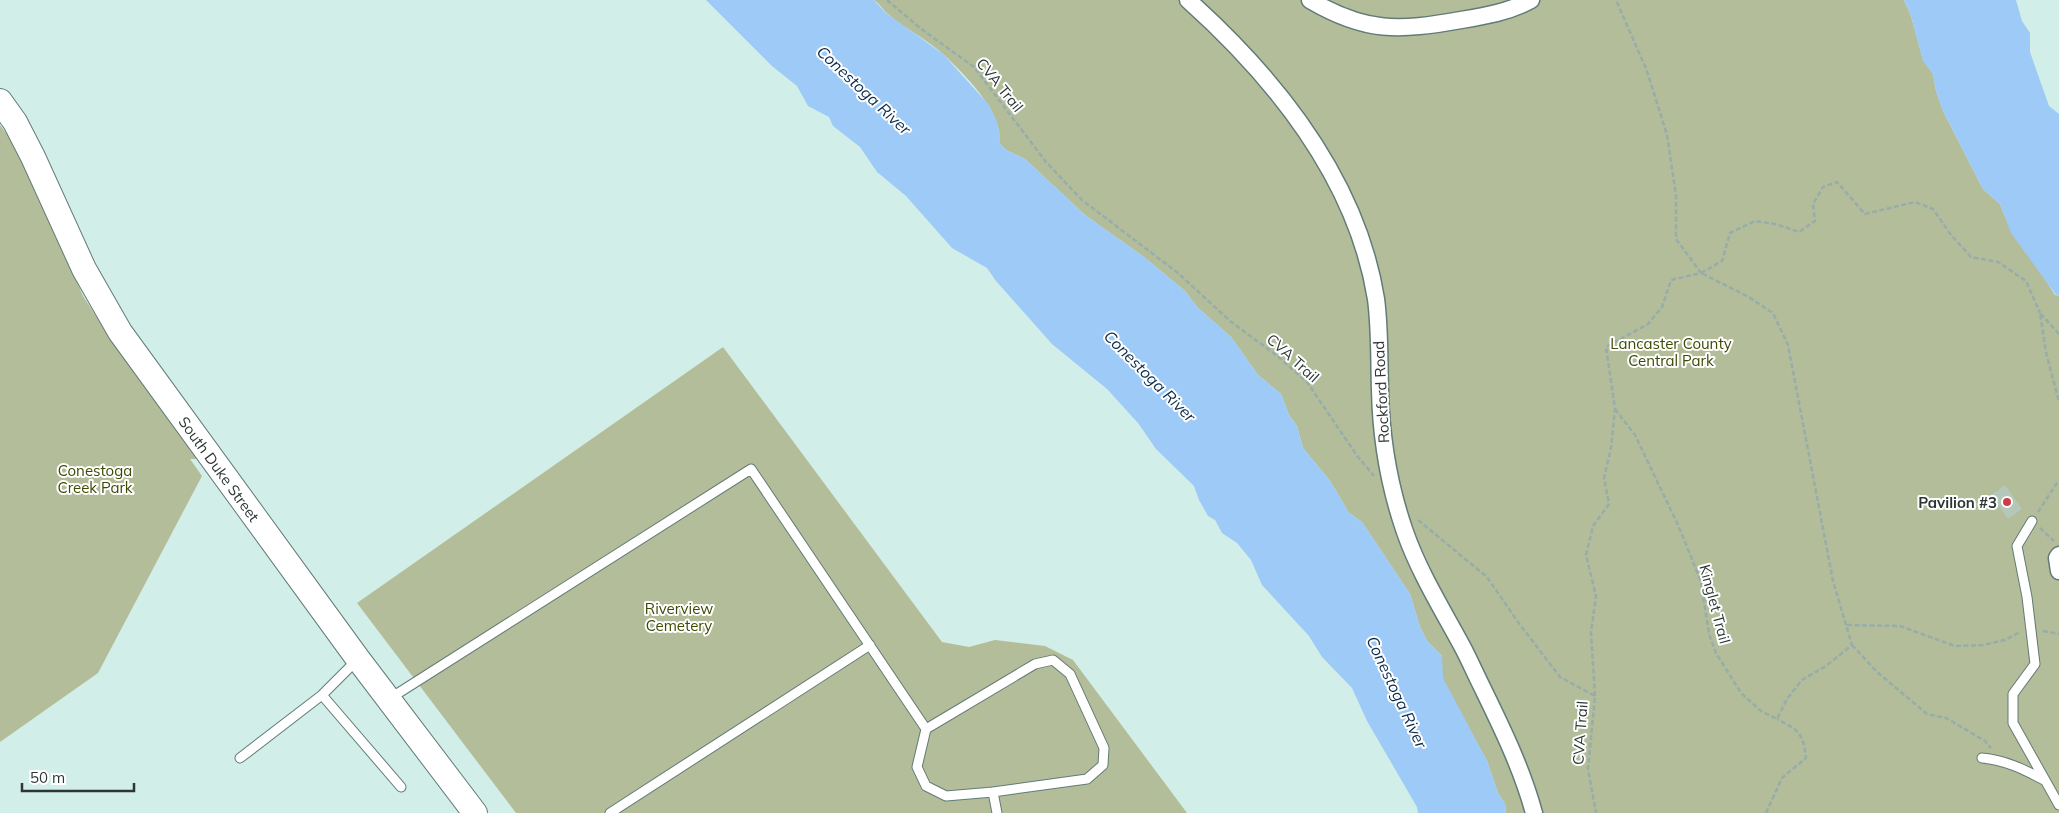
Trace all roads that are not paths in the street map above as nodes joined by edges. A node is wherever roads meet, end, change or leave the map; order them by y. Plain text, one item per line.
1 (1188, 0) edge
2 (1310, 0) edge
3 (1531, 0) edge
4 (0, 101) edge
5 (2032, 521) road end
6 (2059, 555) edge
7 (2059, 571) edge
8 (870, 645) junction
9 (358, 659) junction
10 (322, 695) junction
11 (388, 699) junction
12 (926, 729) junction
13 (240, 758) dead end
14 (1982, 758) dead end
15 (2044, 781) junction
16 (401, 787) dead end
17 (993, 792) junction
18 (2059, 806) edge
19 (476, 813) edge
20 (610, 813) edge
21 (997, 813) edge
22 (1534, 813) edge

1 - 22 street, Rockford Road
2 - 3 street
4 - 9 main road, South Duke Street
5 - 15 lane
6 - 7 street
8 - 11 lane
8 - 12 lane
8 - 20 lane
9 - 10 lane
9 - 11 main road, South Duke Street
10 - 13 lane
10 - 16 lane
11 - 19 main road, South Duke Street
12 - 17 lane
12 - 17 lane
14 - 15 lane
15 - 18 lane
17 - 21 lane

